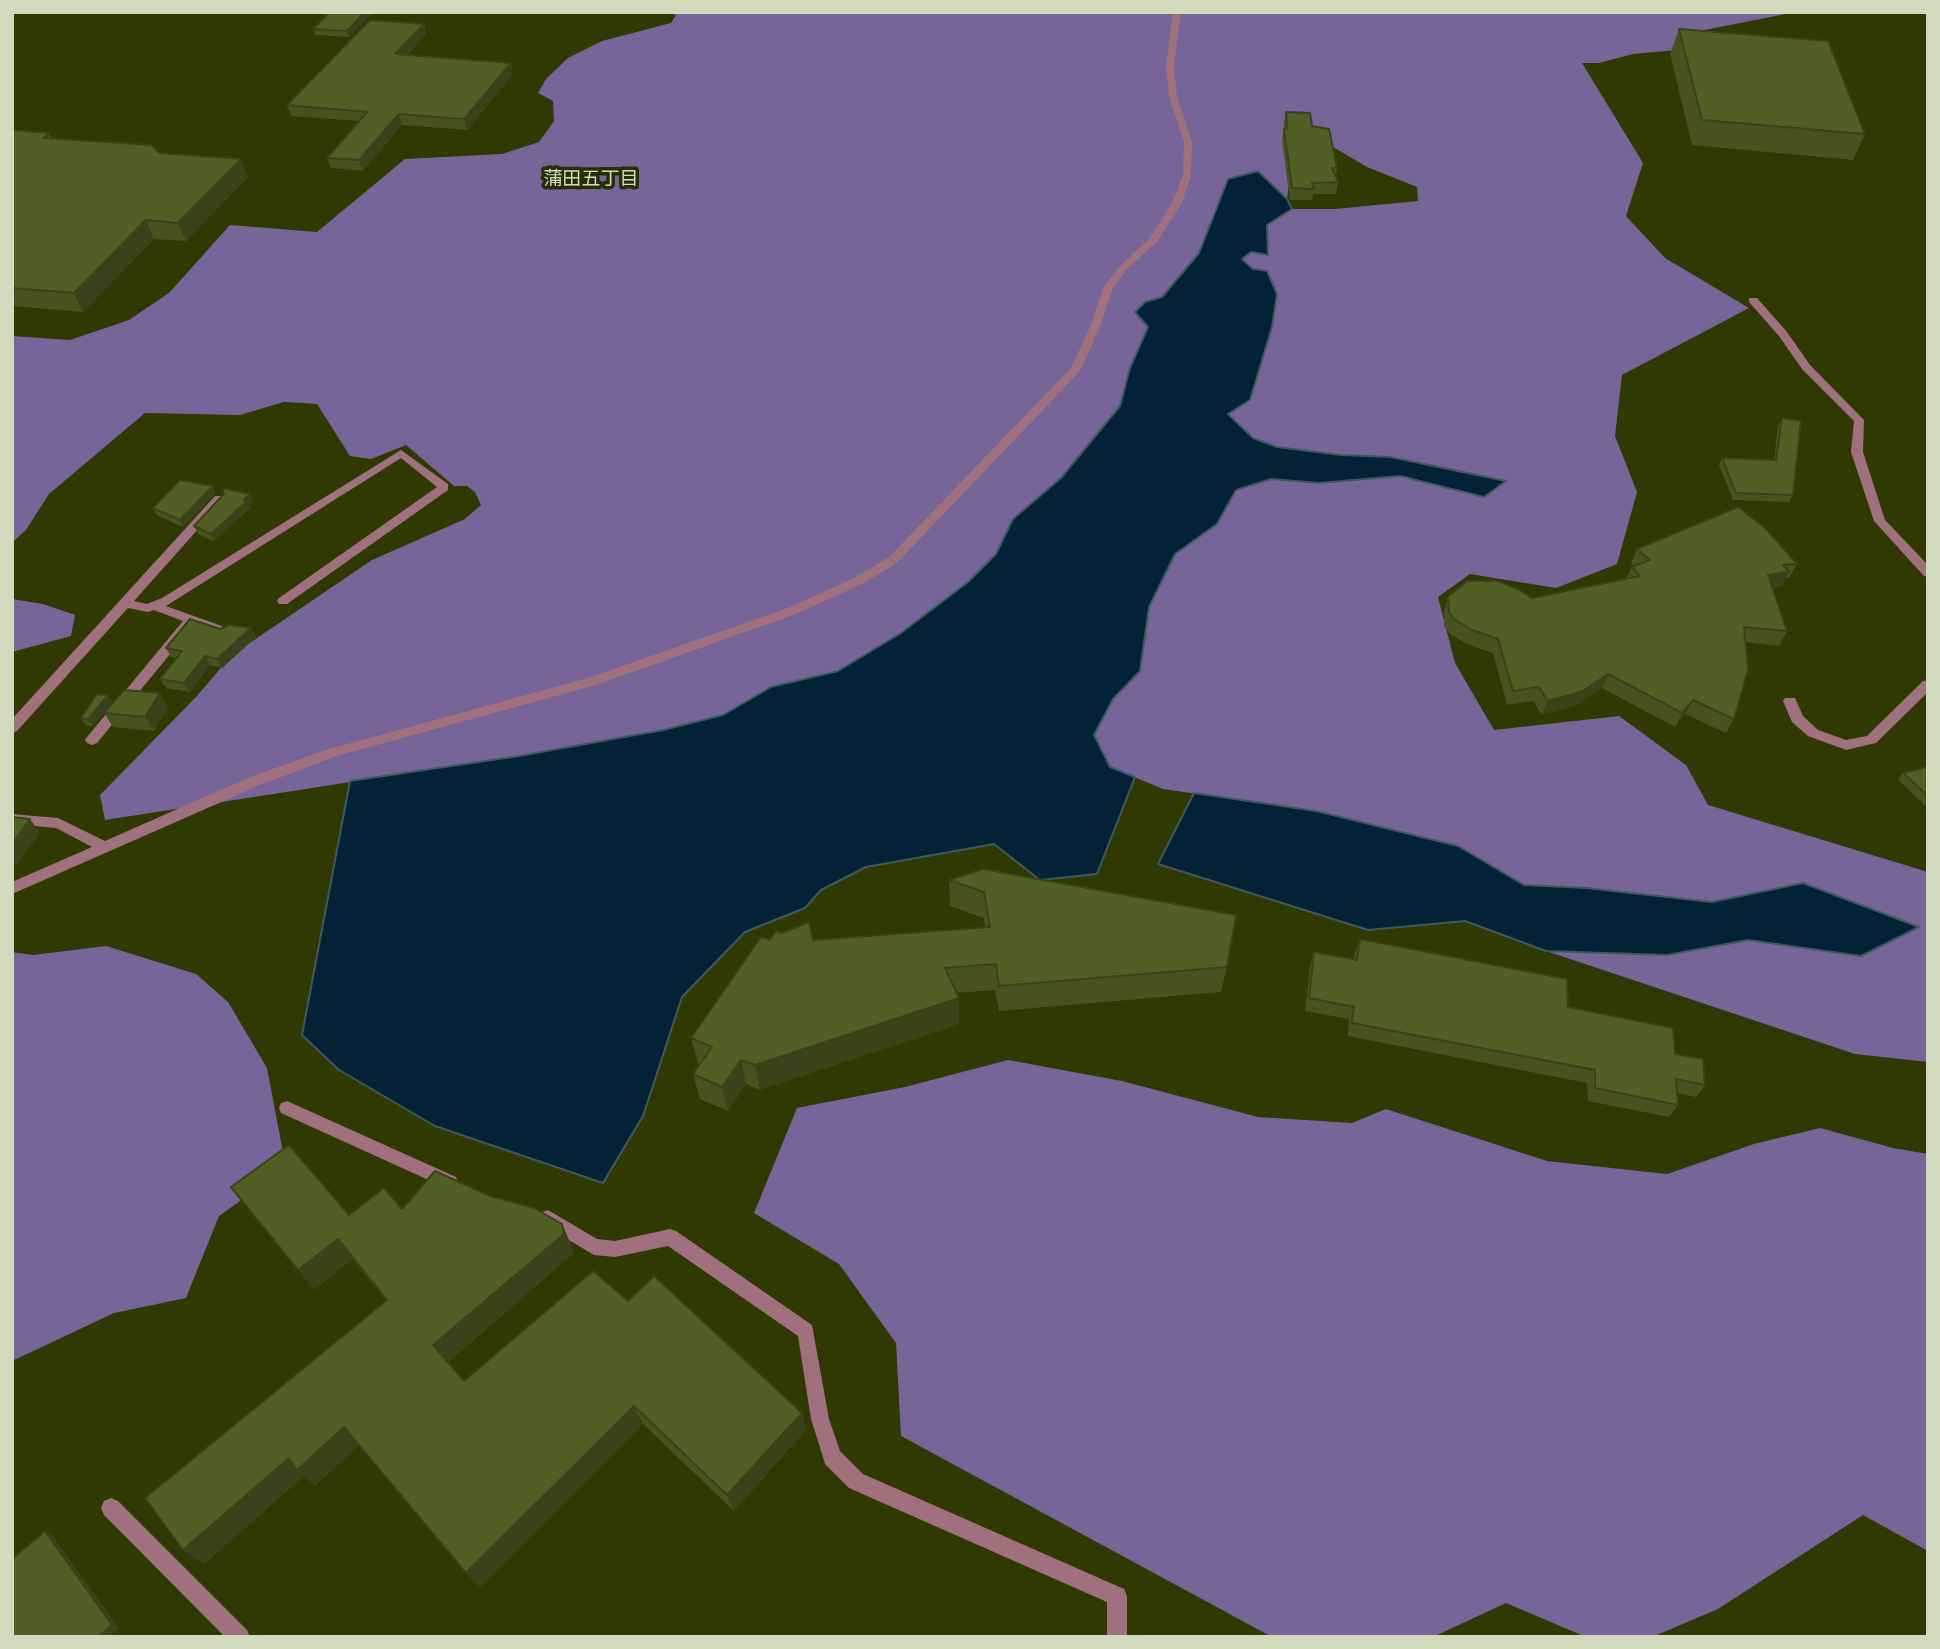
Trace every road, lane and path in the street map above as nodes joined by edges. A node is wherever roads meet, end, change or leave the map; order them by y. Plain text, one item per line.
1 (1177, 12) edge
2 (1753, 300) dead end
3 (219, 499) edge
4 (1928, 573) edge
5 (283, 601) dead end
6 (125, 603) junction
7 (155, 606) junction
8 (192, 620) junction
9 (226, 632) edge
10 (1928, 684) edge
11 (1790, 701) dead end
12 (12, 728) edge
13 (92, 740) dead end
14 (12, 819) edge
15 (103, 846) junction
16 (12, 888) edge
17 (287, 1108) dead end
18 (471, 1192) edge
19 (528, 1213) edge
20 (111, 1508) dead end
21 (240, 1637) edge
22 (1116, 1637) edge

1 - 15 street
2 - 4 street
3 - 6 street
5 - 7 street
6 - 7 street
6 - 12 street
7 - 8 street
8 - 9 street
8 - 13 street
10 - 11 street
14 - 15 street
15 - 16 street
17 - 18 street
19 - 22 street
20 - 21 street

